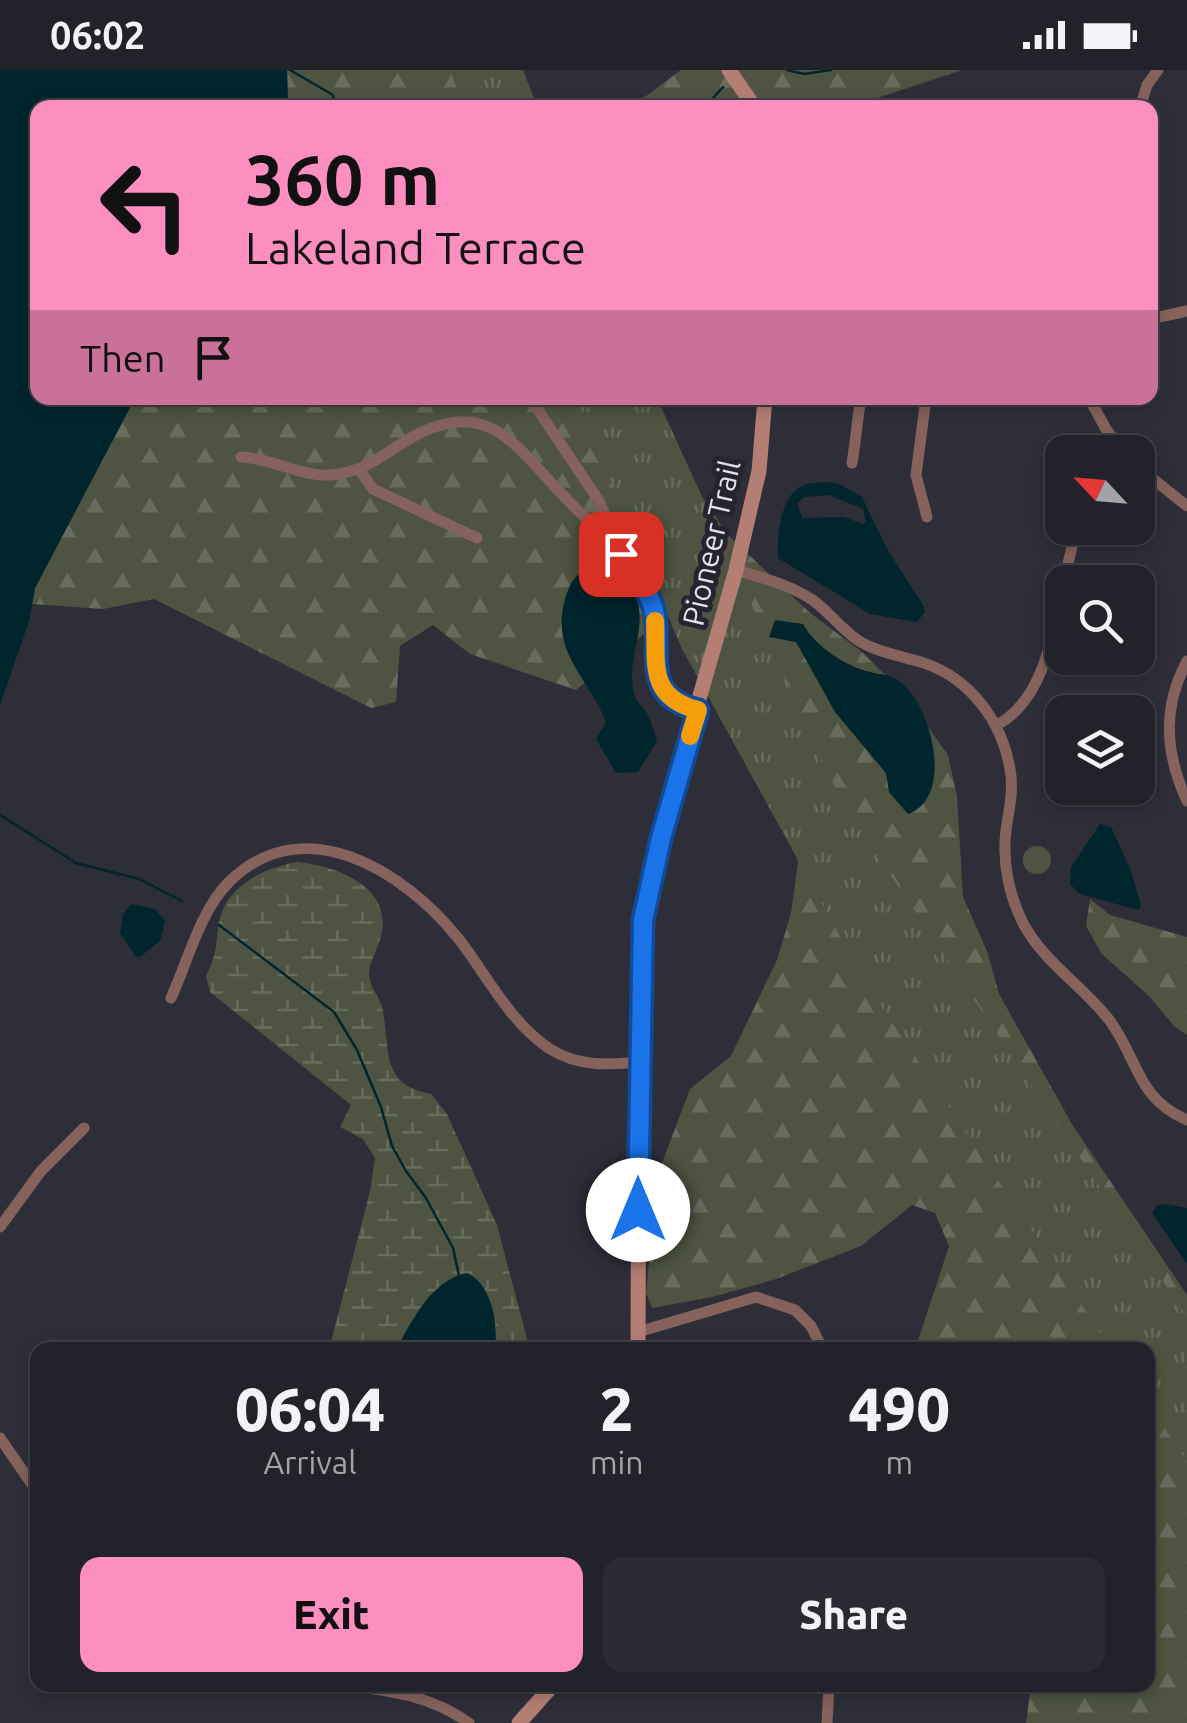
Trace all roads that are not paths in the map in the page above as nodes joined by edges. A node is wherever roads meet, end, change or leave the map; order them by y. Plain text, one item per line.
1 (729, 70) edge
2 (1158, 70) edge
3 (749, 100) edge
4 (1142, 100) edge
5 (1187, 311) edge
6 (1158, 317) edge
7 (535, 405) edge
8 (764, 405) edge
9 (859, 405) edge
10 (925, 405) edge
11 (1093, 405) edge
12 (1110, 435) edge
13 (241, 457) dead end
14 (852, 463) dead end
15 (360, 471) junction
16 (1155, 481) edge
17 (1187, 506) edge
18 (928, 516) dead end
19 (606, 536) junction
20 (477, 538) dead end
21 (736, 570) junction
22 (1045, 657) edge
23 (1187, 661) edge
24 (696, 718) junction
25 (997, 724) junction
26 (1187, 800) edge
27 (171, 998) dead end
28 (639, 1062) junction
29 (1187, 1120) edge
30 (84, 1128) dead end
31 (0, 1227) edge
32 (638, 1332) junction
33 (638, 1342) edge
34 (819, 1342) edge
35 (0, 1438) edge
36 (30, 1481) edge
37 (401, 1692) edge
38 (546, 1692) edge
39 (829, 1692) edge
40 (468, 1723) edge
41 (518, 1723) edge
42 (827, 1723) edge

1 - 3 main road
2 - 4 street
5 - 6 street
7 - 19 street
8 - 21 main road, Pioneer Trail
9 - 14 street
10 - 18 street
11 - 12 street
13 - 15 street
15 - 19 street
15 - 20 street
16 - 17 street
19 - 24 street
21 - 24 main road, Pioneer Trail
21 - 25 street
22 - 25 street
23 - 26 street
24 - 28 main road, Pioneer Trail
25 - 29 street
27 - 28 street
28 - 32 main road, Pioneer Trail
30 - 31 street
32 - 33 main road, Pioneer Trail
32 - 34 street
35 - 36 street
37 - 40 street
38 - 41 main road
39 - 42 street

